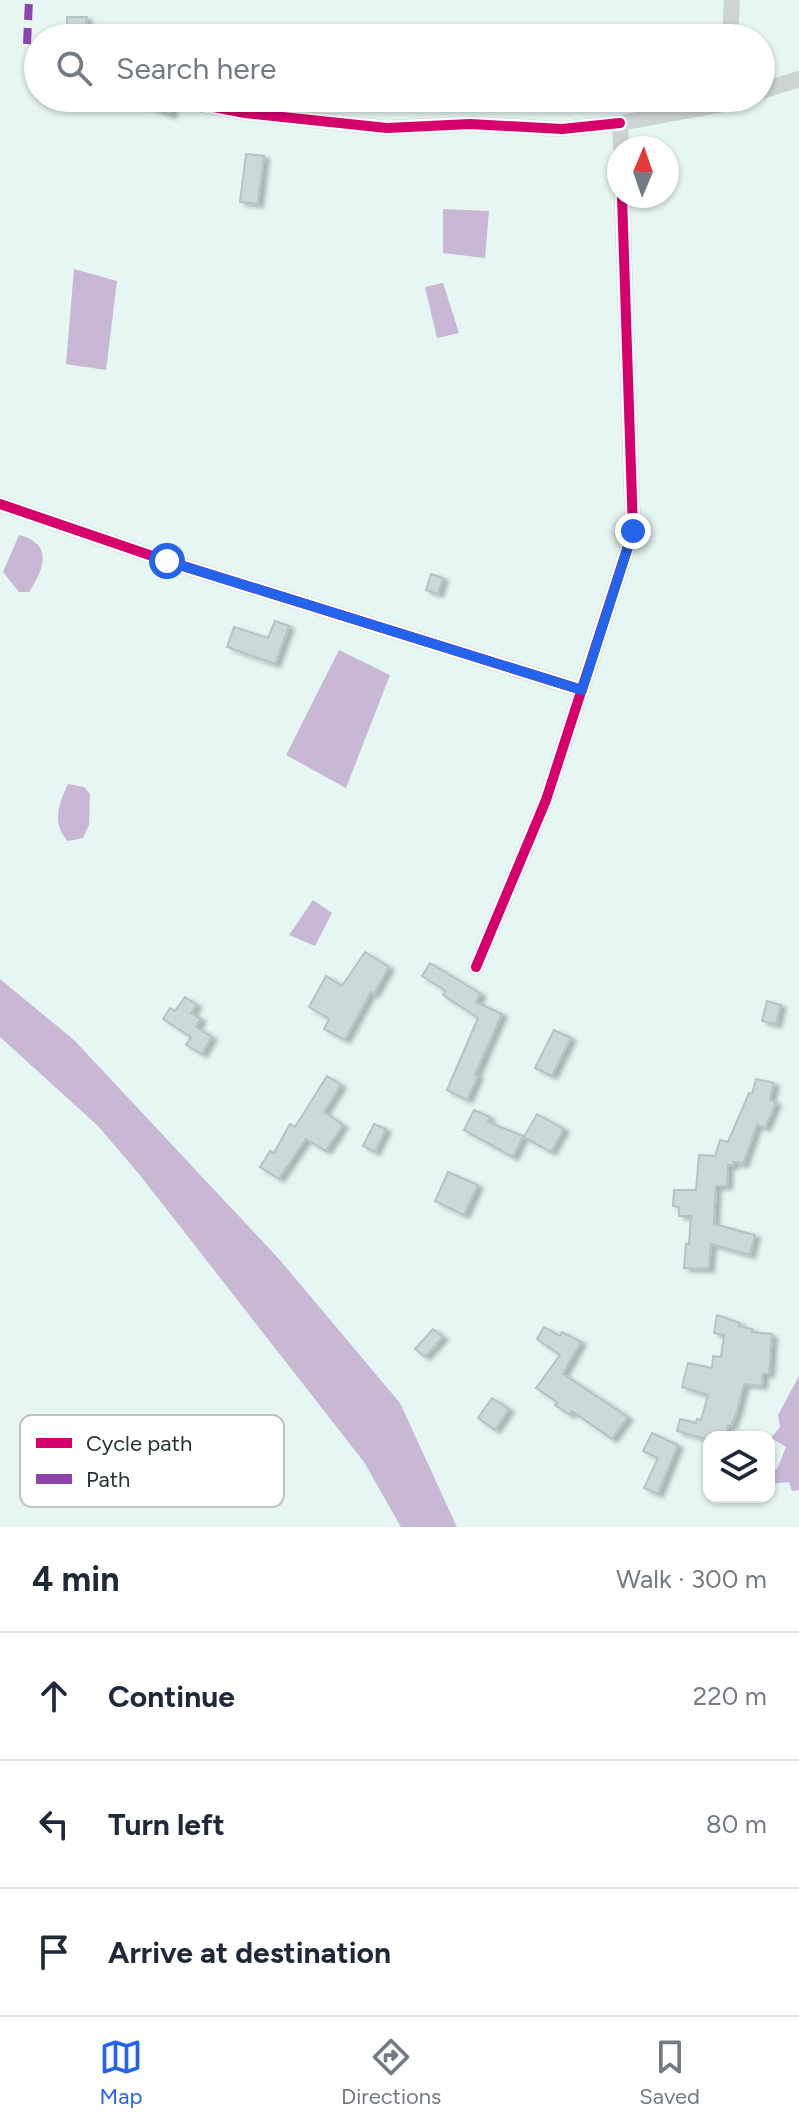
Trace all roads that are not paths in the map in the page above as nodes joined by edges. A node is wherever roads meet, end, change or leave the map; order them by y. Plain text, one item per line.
1 (732, 0) edge
2 (731, 24) edge
3 (799, 79) edge
4 (775, 87) edge
5 (240, 112) edge
6 (672, 112) edge
7 (620, 123) junction
8 (621, 136) edge
9 (622, 208) edge
10 (0, 504) edge
11 (582, 690) junction
12 (476, 967) dead end

1 - 2 street
3 - 4 street
5 - 7 street
6 - 7 street
7 - 8 street
9 - 11 street
10 - 11 street
11 - 12 street

